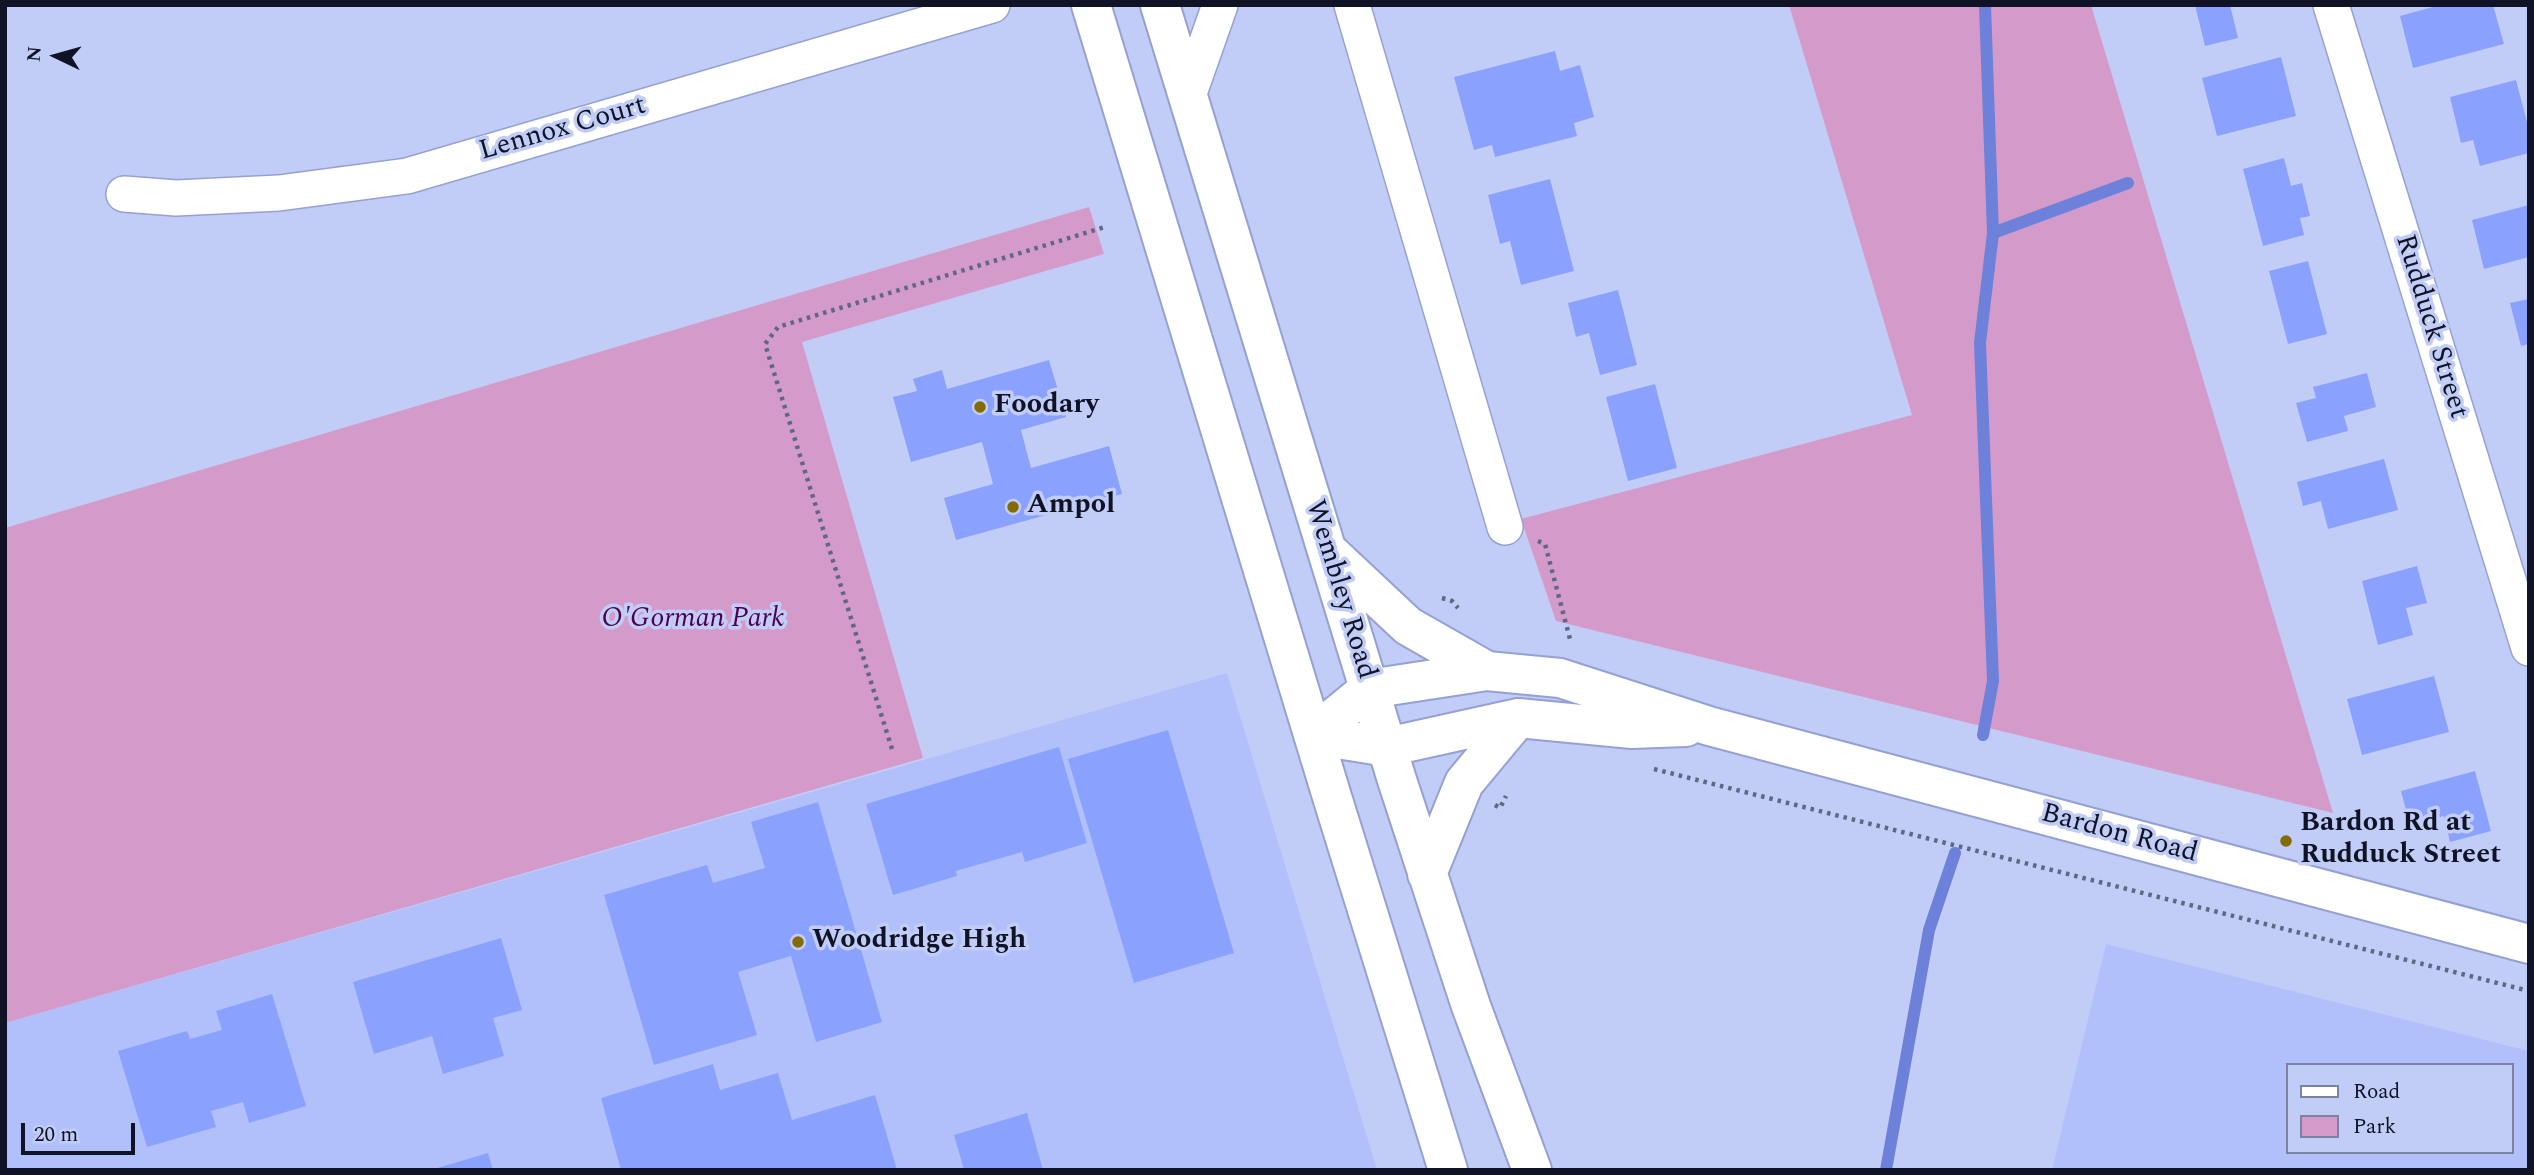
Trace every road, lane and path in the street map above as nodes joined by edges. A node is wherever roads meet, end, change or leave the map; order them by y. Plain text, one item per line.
1 (992, 5) edge
2 (1091, 5) edge
3 (1160, 5) edge
4 (1220, 5) edge
5 (1352, 5) edge
6 (2331, 5) edge
7 (1188, 96) junction
8 (124, 194) dead end
9 (1105, 227) dead end
10 (1505, 527) joint
11 (1327, 550) junction
12 (2529, 648) edge
13 (1487, 671) junction
14 (1560, 678) junction
15 (1369, 688) junction
16 (1518, 718) junction
17 (1709, 726) junction
18 (1313, 735) junction
19 (1387, 747) junction
20 (892, 750) dead end
21 (1647, 767) dead end
22 (1509, 791) dead end
23 (1490, 801) dead end
24 (1427, 874) junction
25 (2529, 944) edge
26 (2529, 991) edge
27 (1448, 1170) edge
28 (1532, 1170) edge

1 - 8 street, Lennox Court
2 - 18 main road
3 - 7 main road, Wembley Road
4 - 7 street
5 - 10 street
6 - 12 street, Rudduck Street
7 - 11 main road, Wembley Road
9 - 20 path
10 - 14 path
11 - 13 main road
11 - 15 main road, Wembley Road
13 - 14 main road, Bardon Road
13 - 15 main road, Bardon Road
14 - 17 main road, Bardon Road
15 - 18 main road
15 - 19 main road, Wembley Road
16 - 17 main road, Bardon Road
16 - 19 main road, Bardon Road
16 - 24 main road
17 - 25 main road, Bardon Road
18 - 19 main road, Bardon Road
18 - 27 main road
19 - 24 main road, Wembley Road
21 - 26 path
22 - 23 path
24 - 28 main road, Wembley Road

